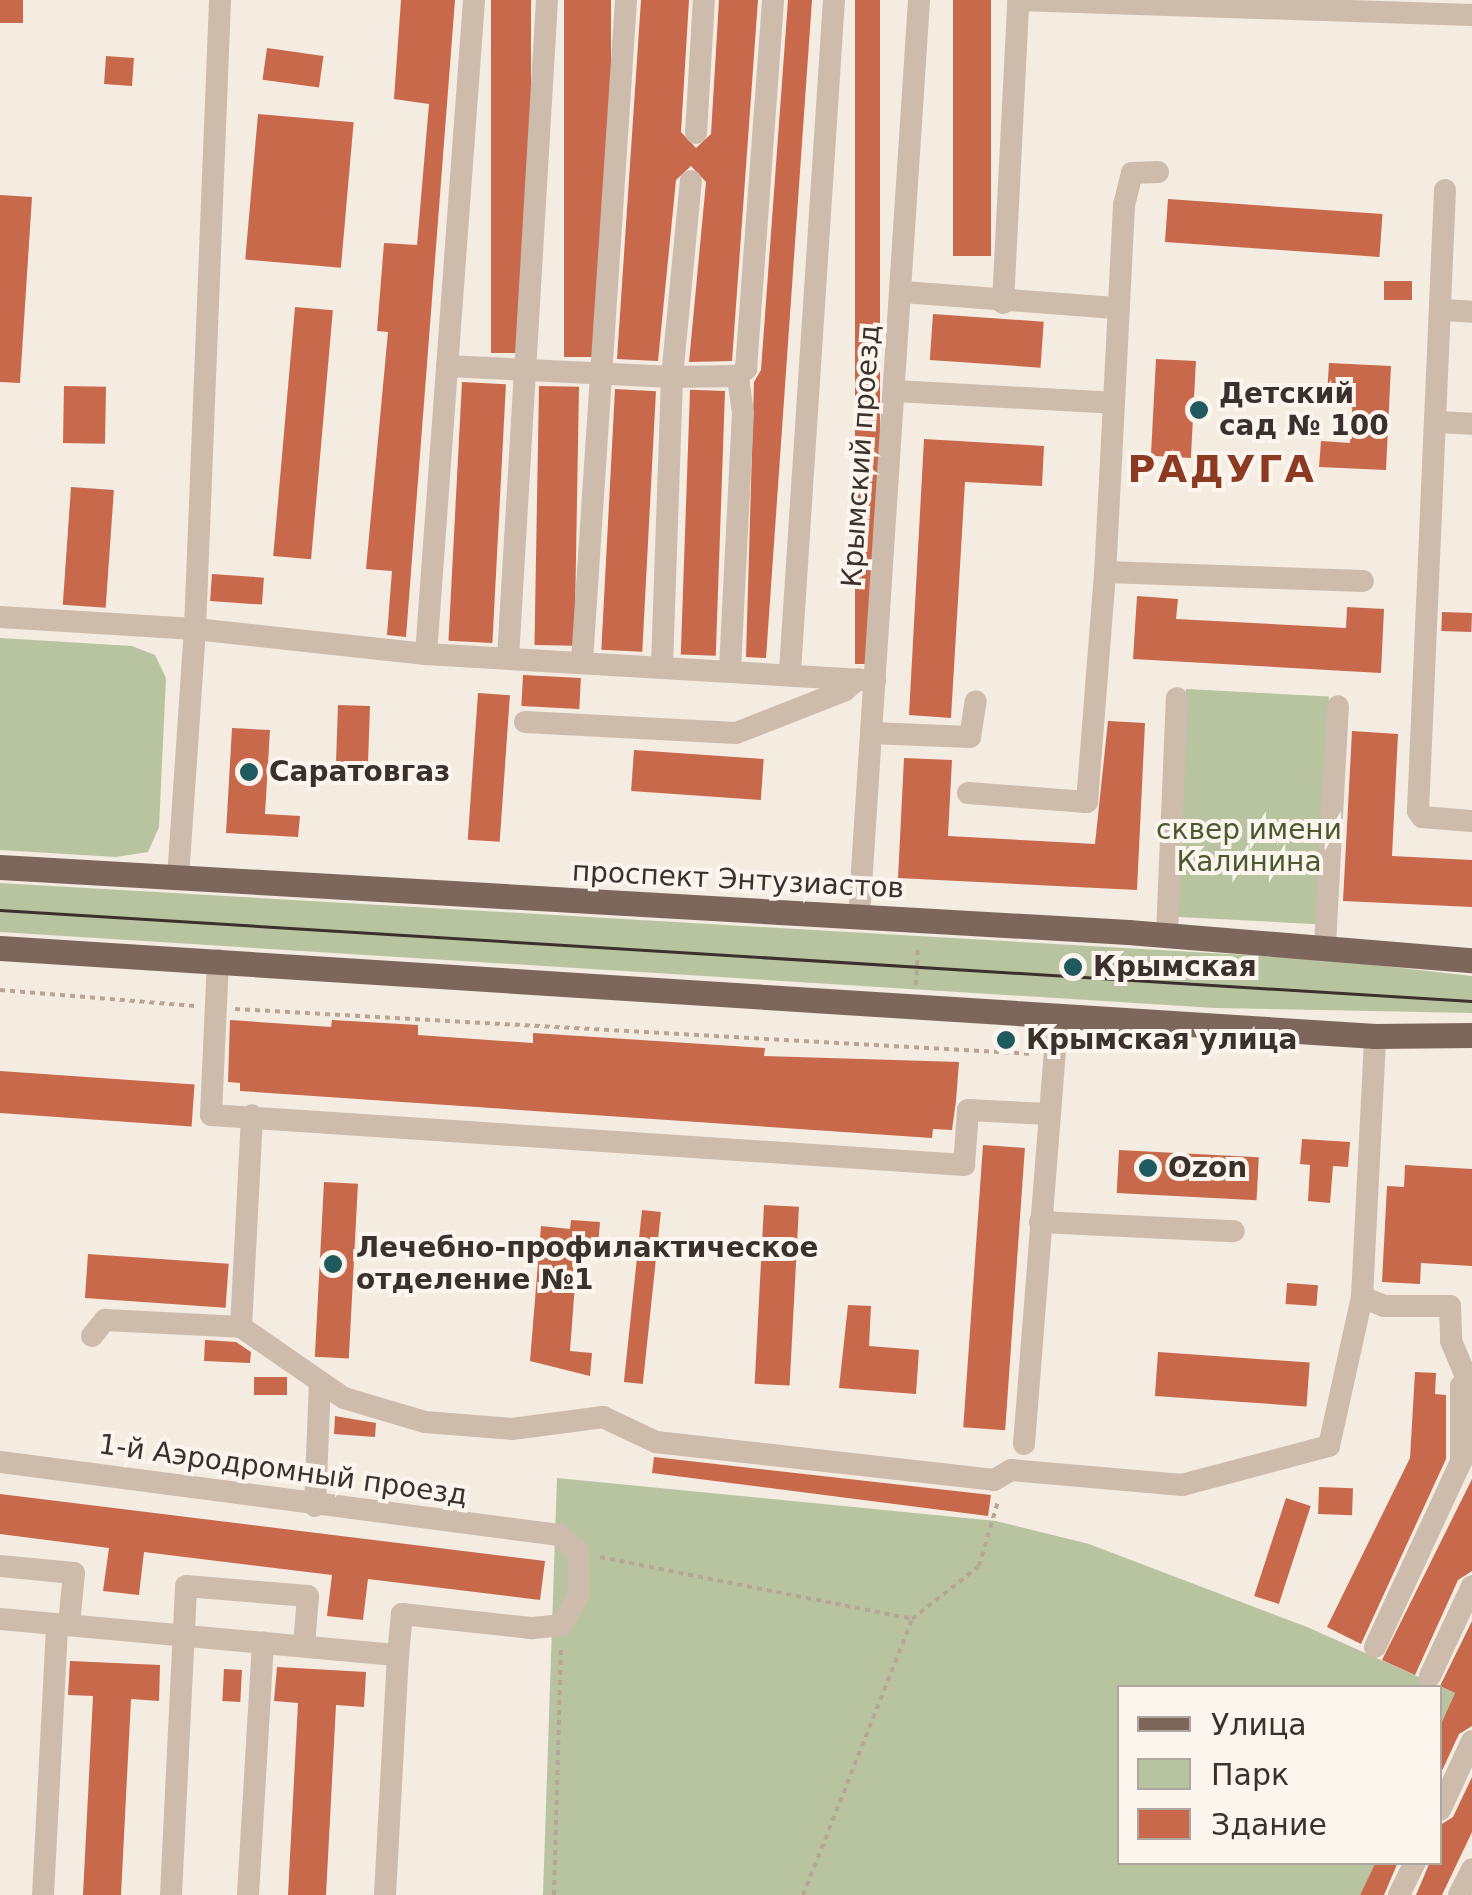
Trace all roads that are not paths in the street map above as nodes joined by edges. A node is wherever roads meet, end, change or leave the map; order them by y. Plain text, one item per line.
1 (220, 0) edge
2 (474, 0) edge
3 (547, 0) edge
4 (626, 0) edge
5 (704, 0) edge
6 (773, 0) edge
7 (834, 0) edge
8 (919, 0) edge
9 (1018, 2) edge
10 (1472, 16) edge
11 (696, 133) dead end
12 (1158, 172) dead end
13 (692, 181) dead end
14 (1445, 190) dead end
15 (903, 292) junction
16 (1003, 303) junction
17 (1118, 308) junction
18 (1444, 310) junction
19 (1472, 312) edge
20 (447, 366) junction
21 (524, 370) junction
22 (598, 374) junction
23 (738, 376) junction
24 (672, 377) junction
25 (895, 391) junction
26 (1114, 403) junction
27 (1438, 422) junction
28 (1472, 424) edge
29 (1104, 572) junction
30 (1364, 581) dead end
31 (0, 617) edge
32 (195, 629) junction
33 (426, 654) junction
34 (508, 658) junction
35 (582, 661) junction
36 (662, 665) junction
37 (730, 669) junction
38 (790, 671) junction
39 (866, 680) junction
40 (1177, 698) dead end
41 (976, 701) dead end
42 (1338, 706) dead end
43 (525, 722) dead end
44 (871, 733) junction
45 (968, 793) dead end
46 (1472, 821) edge
47 (0, 867) edge
48 (178, 878) junction
49 (860, 916) junction
50 (1167, 934) junction
51 (1326, 945) junction
52 (0, 948) edge
53 (218, 960) junction
54 (1472, 960) edge
55 (1058, 1016) junction
56 (1472, 1035) edge
57 (1375, 1036) junction
58 (1048, 1114) junction
59 (252, 1115) junction
60 (1040, 1222) junction
61 (1234, 1232) dead end
62 (1362, 1297) junction
63 (240, 1327) junction
64 (92, 1336) dead end
65 (320, 1382) junction
66 (1471, 1387) edge
67 (1024, 1444) dead end
68 (0, 1462) edge
69 (315, 1506) junction
70 (0, 1566) edge
71 (1472, 1586) edge
72 (0, 1620) edge
73 (63, 1624) junction
74 (183, 1633) junction
75 (263, 1642) junction
76 (304, 1646) junction
77 (1376, 1648) dead end
78 (398, 1656) junction
79 (1430, 1676) dead end
80 (1472, 1742) edge
81 (1442, 1806) edge
82 (1414, 1865) edge
83 (1472, 1870) edge
84 (43, 1895) edge
85 (170, 1895) edge
86 (248, 1895) edge
87 (385, 1895) edge
88 (1399, 1895) edge
89 (1459, 1895) edge

1 - 32 street
2 - 20 street
3 - 21 street
4 - 22 street
5 - 11 street
6 - 23 street
7 - 38 street
8 - 15 street, Крымский проезд
9 - 10 street
9 - 16 street
12 - 17 street
13 - 24 street
14 - 18 street
15 - 16 street
15 - 25 street, Крымский проезд
16 - 17 street
17 - 26 street
18 - 19 street
18 - 27 street
20 - 21 street
20 - 33 street
21 - 22 street
21 - 34 street
22 - 24 street
22 - 35 street
23 - 24 street
23 - 37 street
24 - 36 street
25 - 26 street
25 - 39 street, Крымский проезд
26 - 29 street
27 - 28 street
27 - 46 street
29 - 30 street
29 - 45 street
31 - 32 street
32 - 33 street
32 - 48 street
33 - 34 street
34 - 35 street
35 - 36 street
36 - 37 street
37 - 38 street
38 - 39 street
39 - 43 street
39 - 44 street, Крымский проезд
40 - 50 street
41 - 44 street
42 - 51 street
44 - 49 street, Крымский проезд
47 - 48 main road, проспект Энтузиастов
48 - 49 main road, проспект Энтузиастов
49 - 50 main road, проспект Энтузиастов
50 - 51 main road, проспект Энтузиастов
51 - 54 main road, проспект Энтузиастов
52 - 53 main road
53 - 55 main road
53 - 59 street
55 - 57 main road
55 - 58 street
56 - 57 main road
57 - 62 street
58 - 59 street
58 - 60 street
59 - 63 street
60 - 61 street
60 - 67 street
62 - 65 street
62 - 66 street
63 - 64 street
63 - 65 street
65 - 69 street
66 - 77 street
68 - 69 street, 1-й Аэродромный проезд
69 - 78 street, 1-й Аэродромный проезд
70 - 73 street
71 - 79 street
72 - 73 street
73 - 74 street
73 - 84 street
74 - 75 street
74 - 76 street
74 - 85 street
75 - 76 street
75 - 86 street
76 - 78 street
78 - 87 street
80 - 81 street
82 - 88 street
83 - 89 street

